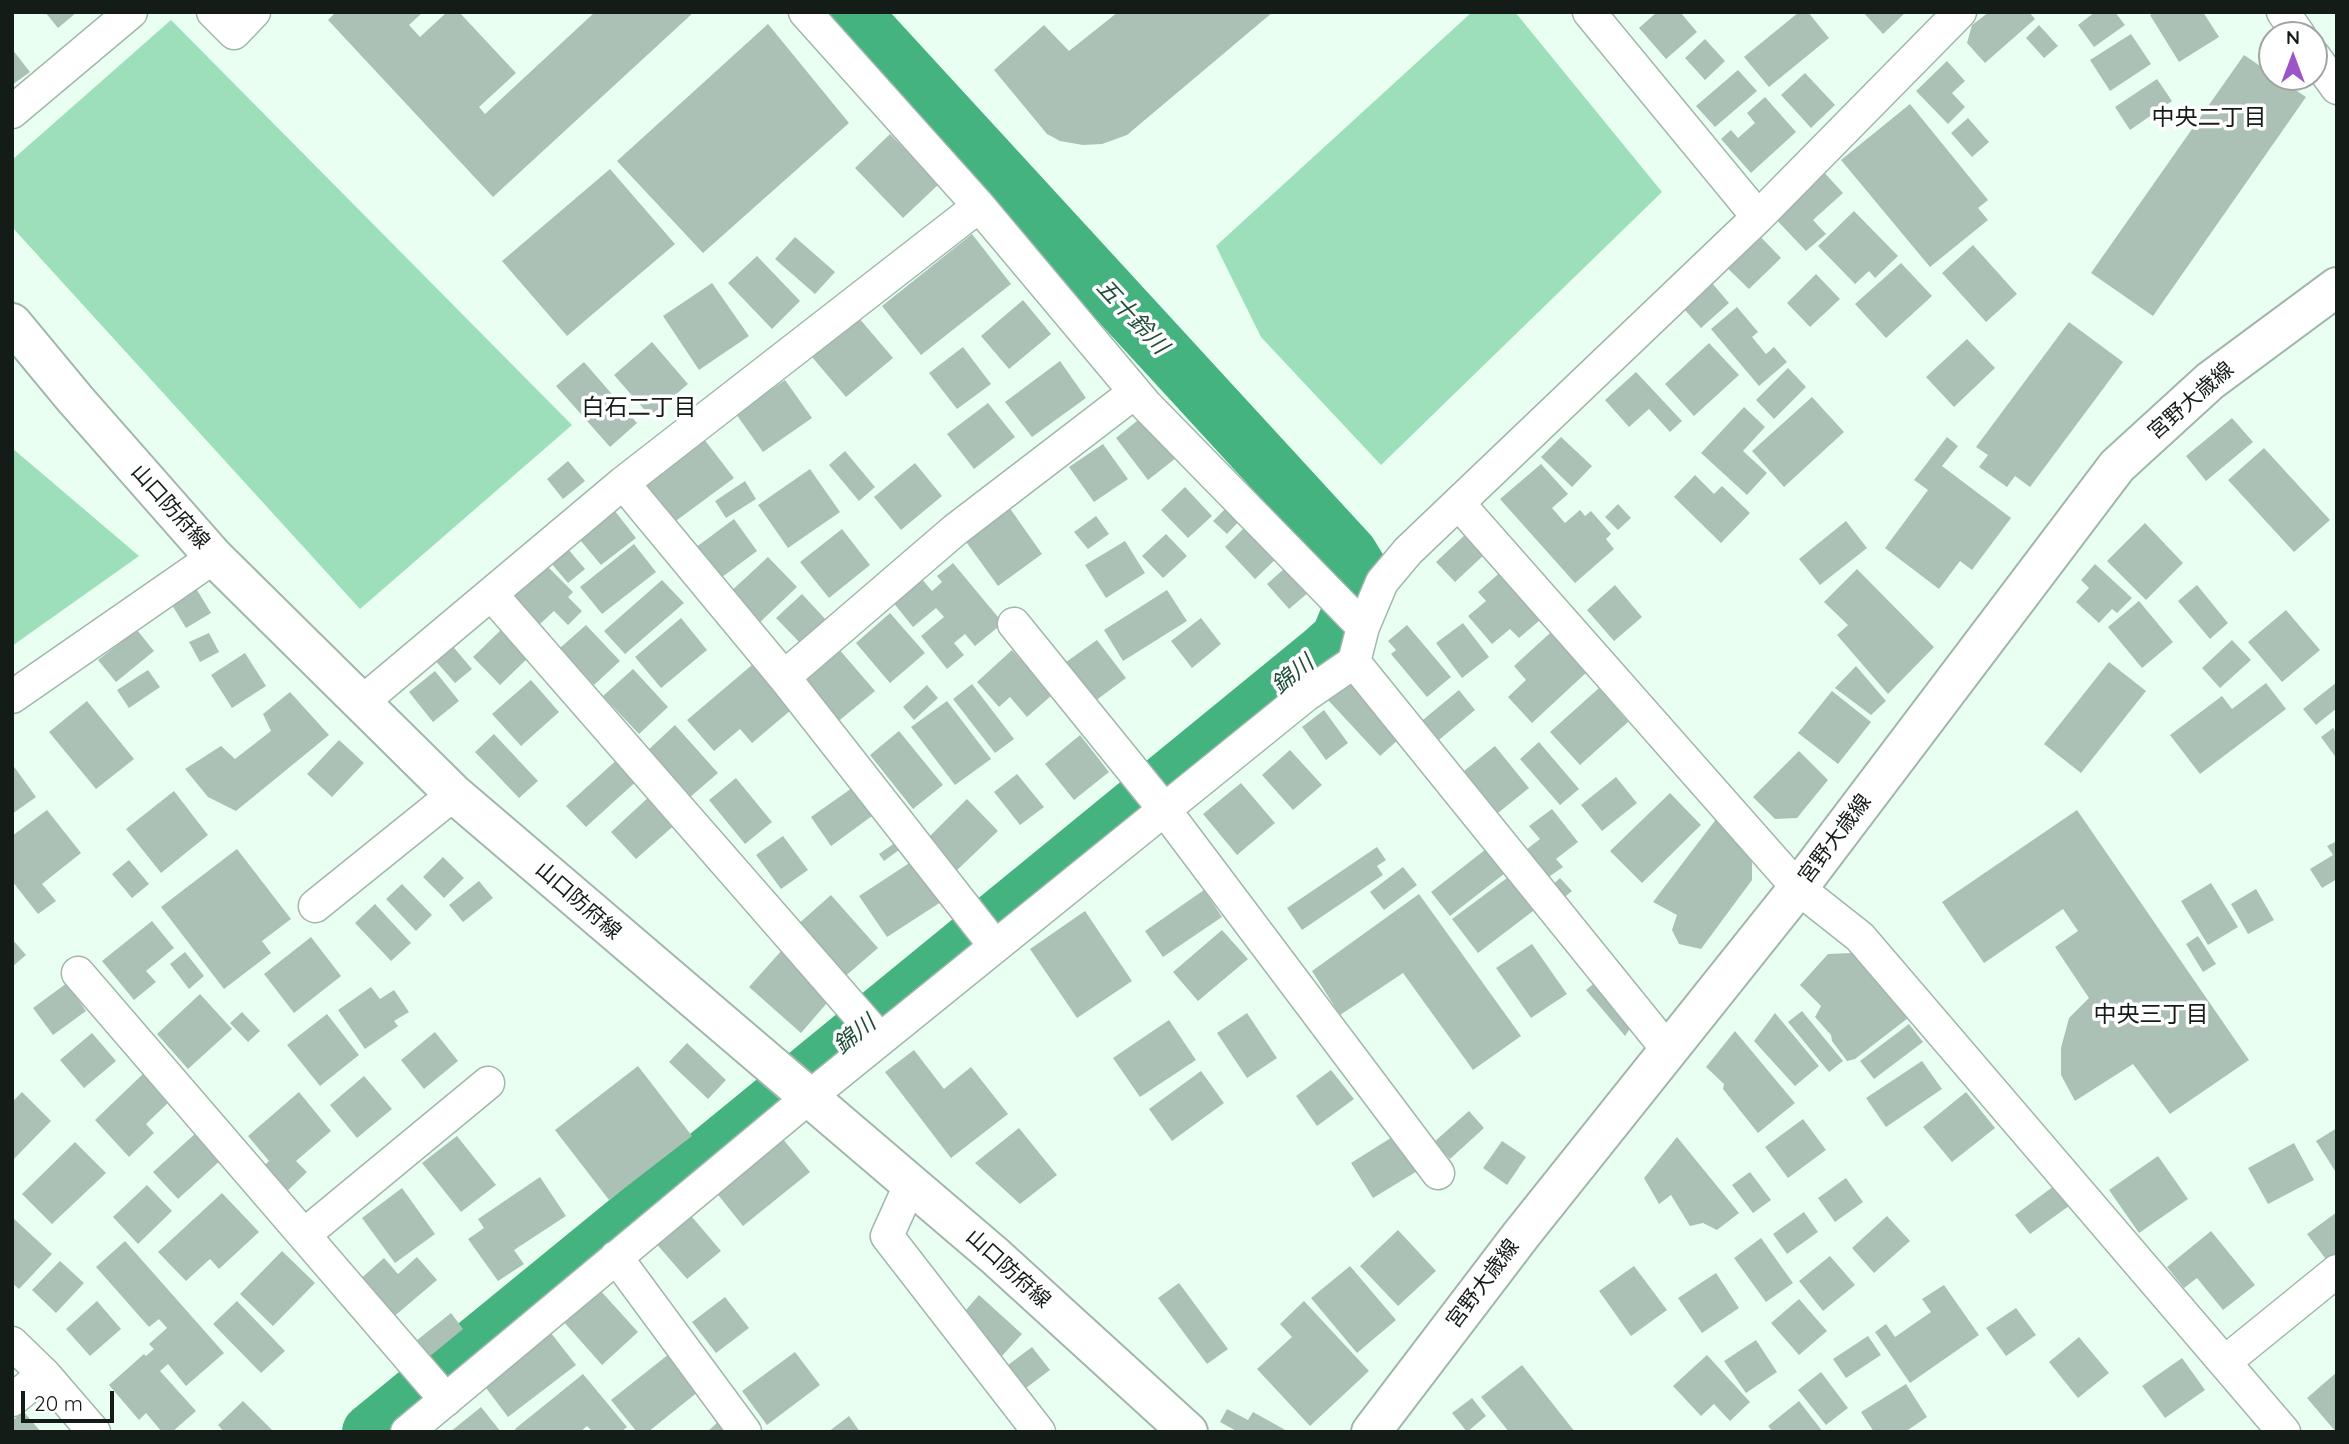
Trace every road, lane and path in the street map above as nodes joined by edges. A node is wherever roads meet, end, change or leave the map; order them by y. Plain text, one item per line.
1 (131, 12) edge
2 (213, 12) edge
3 (254, 12) edge
4 (805, 12) edge
5 (1590, 12) edge
6 (1960, 12) edge
7 (12, 112) edge
8 (979, 206) junction
9 (1759, 217) junction
10 (2337, 287) edge
11 (12, 323) edge
12 (1135, 393) junction
13 (623, 484) junction
14 (1459, 504) junction
15 (214, 557) junction
16 (492, 595) junction
17 (1014, 624) dead end
18 (1363, 627) junction
19 (1354, 662) junction
20 (784, 677) junction
21 (12, 697) edge
22 (360, 703) junction
23 (454, 794) junction
24 (1164, 809) junction
25 (1798, 888) junction
26 (315, 906) dead end
27 (995, 946) junction
28 (78, 973) dead end
29 (880, 1039) junction
30 (1668, 1050) junction
31 (488, 1083) dead end
32 (796, 1088) junction
33 (1438, 1173) dead end
34 (910, 1185) junction
35 (304, 1236) junction
36 (616, 1257) junction
37 (2337, 1271) edge
38 (12, 1343) edge
39 (2225, 1362) junction
40 (44, 1374) junction
41 (12, 1401) edge
42 (429, 1420) edge
43 (94, 1432) edge
44 (745, 1432) edge
45 (1039, 1432) edge
46 (1188, 1432) edge
47 (1371, 1432) edge
48 (2284, 1432) edge

1 - 7 street
2 - 3 street
4 - 8 street
5 - 9 street
6 - 9 street
8 - 12 street
8 - 13 street
9 - 14 street
10 - 25 main road, 宮野大歳線
11 - 15 main road, 山口防府線
12 - 18 street
12 - 20 street
13 - 16 street
13 - 20 street
14 - 18 street
14 - 25 street
15 - 21 street
15 - 22 main road, 山口防府線
16 - 22 street
16 - 29 street
17 - 24 street
18 - 19 street
19 - 24 street
19 - 30 street
20 - 27 street
22 - 23 main road, 山口防府線
23 - 26 street
23 - 32 main road, 山口防府線
24 - 27 street
24 - 33 street
25 - 30 main road, 宮野大歳線
25 - 39 street
27 - 29 street
28 - 35 street
29 - 32 street
30 - 47 main road, 宮野大歳線
31 - 35 street
32 - 34 main road, 山口防府線
32 - 36 street
34 - 45 street
34 - 46 main road, 山口防府線
35 - 42 street
36 - 42 street
36 - 44 street
37 - 39 street
38 - 40 street
39 - 48 street
40 - 41 street
40 - 43 street

